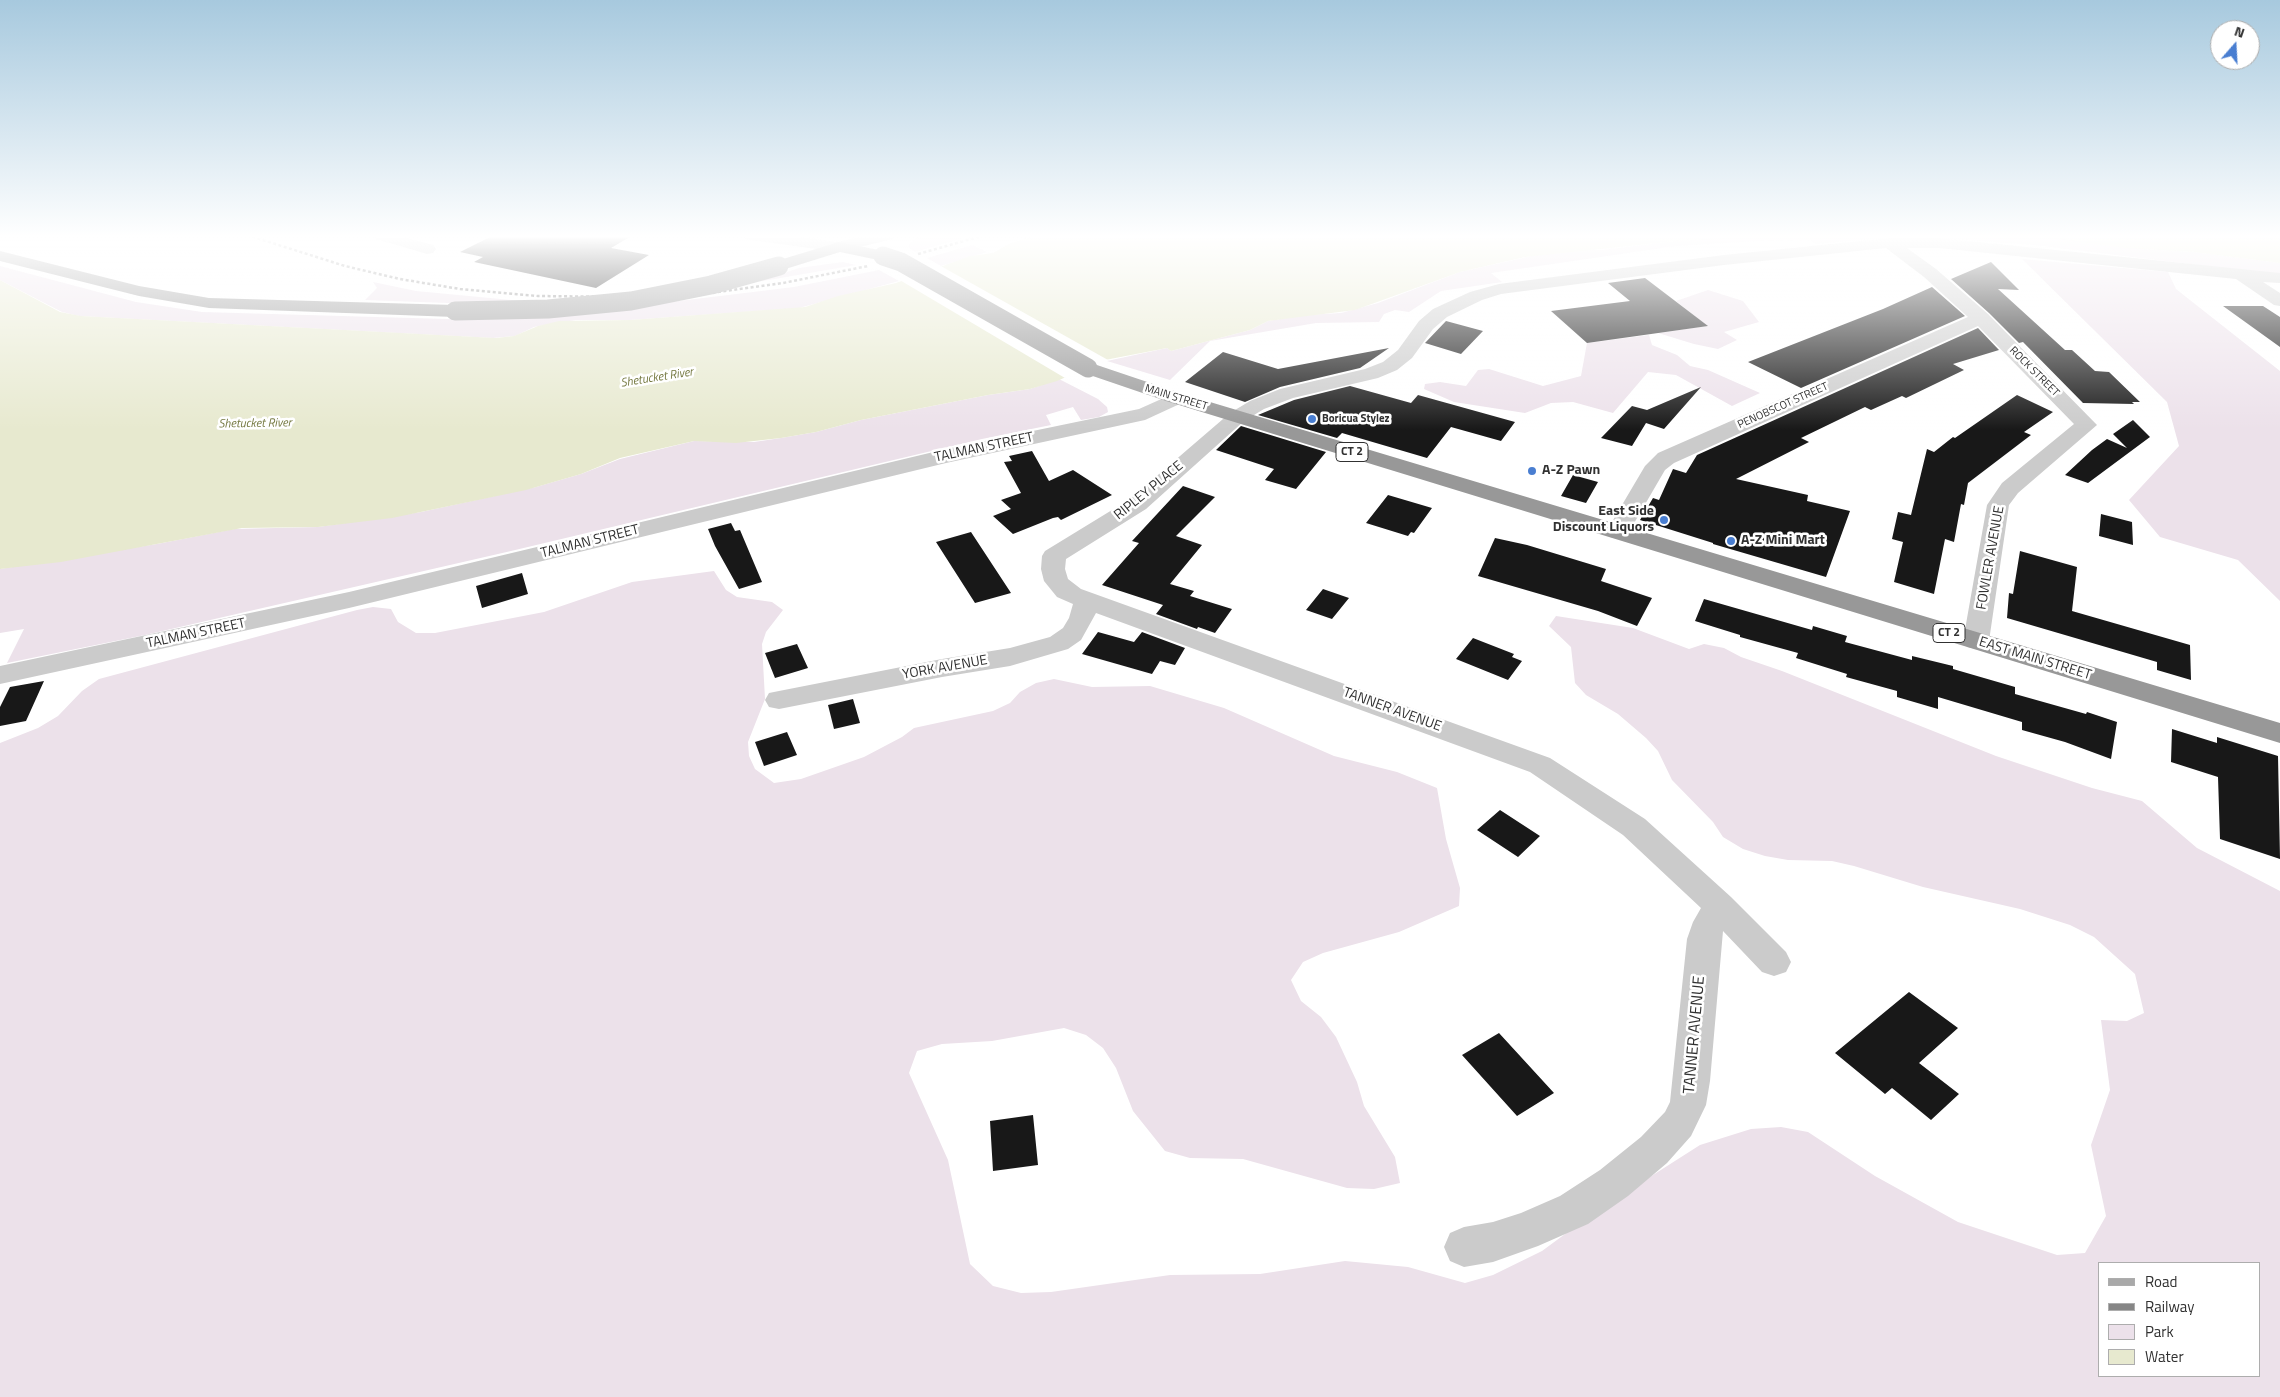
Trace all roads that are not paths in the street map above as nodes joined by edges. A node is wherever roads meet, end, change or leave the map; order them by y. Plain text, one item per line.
1 (193, 300) edge
2 (635, 300) edge
3 (968, 300) edge
4 (1467, 300) edge
5 (1961, 300) edge
6 (1981, 318) junction
7 (1177, 398) junction
8 (1237, 417) junction
9 (2086, 425) joint
10 (1618, 532) junction
11 (1054, 556) joint
12 (1087, 601) junction
13 (1976, 641) junction
14 (0, 675) edge
15 (779, 700) dead end
16 (2280, 733) edge
17 (1720, 906) junction
18 (1774, 962) dead end
19 (1464, 1247) dead end

1 - 2 highway, CT 2, bridge
3 - 7 highway, MAIN STREET / CT 2, bridge
4 - 8 street, RIPLEY PLACE
5 - 6 street, ROCK STREET
6 - 9 street, ROCK STREET
6 - 10 street, PENOBSCOT STREET
7 - 8 highway, MAIN STREET / CT 2
7 - 14 street, TALMAN STREET
8 - 10 highway, MAIN STREET / CT 2
8 - 11 street, RIPLEY PLACE
9 - 13 street, FOWLER AVENUE
10 - 13 highway, EAST MAIN STREET / CT 2
11 - 12 street, TANNER AVENUE
12 - 15 street, YORK AVENUE
12 - 17 street, TANNER AVENUE
13 - 16 highway, EAST MAIN STREET / CT 2
17 - 18 street, TANNER AVENUE
17 - 19 street, TANNER AVENUE

